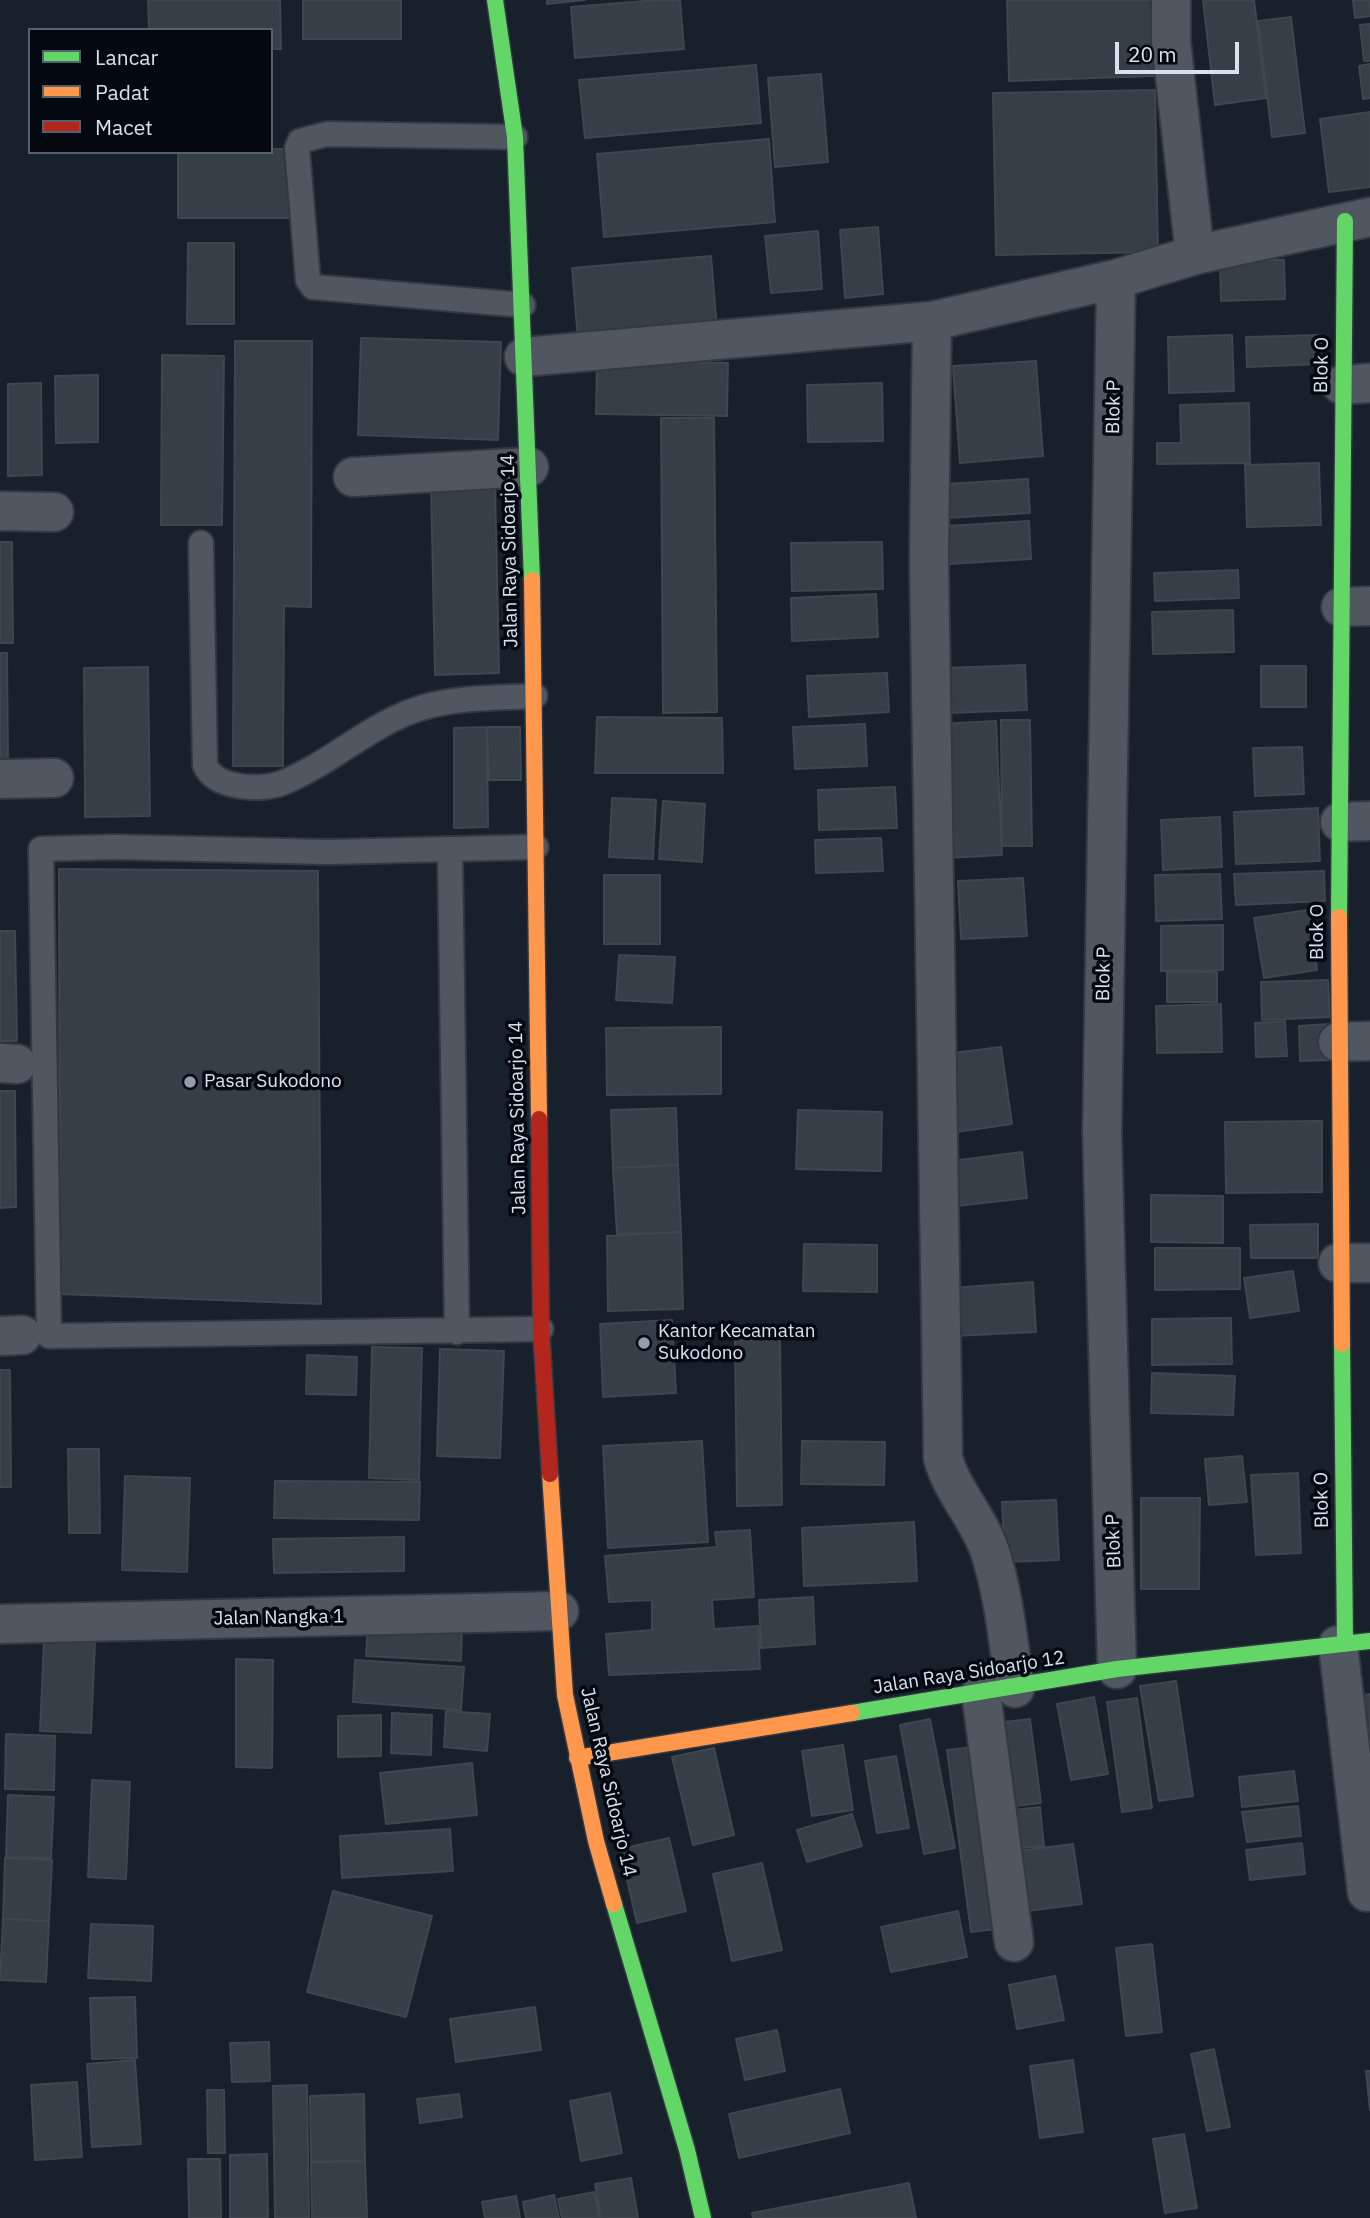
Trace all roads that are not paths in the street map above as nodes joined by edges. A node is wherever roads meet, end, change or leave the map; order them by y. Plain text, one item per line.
1 (495, 0) edge
2 (1171, 0) edge
3 (515, 137) junction
4 (1358, 219) edge
5 (1195, 255) junction
6 (1116, 279) junction
7 (523, 304) junction
8 (932, 321) junction
9 (524, 357) junction
10 (1356, 384) edge
11 (529, 467) junction
12 (354, 477) dead end
13 (0, 511) edge
14 (54, 512) dead end
15 (201, 543) dead end
16 (1355, 607) edge
17 (535, 696) junction
18 (54, 778) dead end
19 (0, 779) edge
20 (1355, 821) edge
21 (536, 847) junction
22 (450, 849) junction
23 (1354, 1042) edge
24 (1354, 1263) edge
25 (541, 1329) junction
26 (457, 1332) junction
27 (559, 1611) junction
28 (0, 1624) edge
29 (0, 1643) edge
30 (1351, 1643) edge
31 (1117, 1669) junction
32 (998, 1691) junction
33 (576, 1758) junction
34 (1367, 1892) dead end
35 (1014, 1942) dead end
36 (703, 2218) edge

1 - 3 main road, Jalan Raya Sidoarjo 14
2 - 5 street
3 - 7 main road, Jalan Raya Sidoarjo 14
3 - 7 lane
4 - 5 street
4 - 10 main road, Blok O
5 - 6 street
6 - 8 street
6 - 31 street, Blok P
7 - 9 main road, Jalan Raya Sidoarjo 14
8 - 9 street
8 - 32 street
9 - 11 main road, Jalan Raya Sidoarjo 14
10 - 16 main road, Blok O
11 - 12 street
11 - 17 main road, Jalan Raya Sidoarjo 14
13 - 14 street
15 - 17 lane
16 - 20 main road, Blok O
17 - 21 main road, Jalan Raya Sidoarjo 14
18 - 19 street
20 - 23 main road, Blok O
21 - 22 lane
21 - 25 main road, Jalan Raya Sidoarjo 14
22 - 26 lane
22 - 26 lane
23 - 24 main road, Blok O
24 - 30 main road, Blok O
25 - 26 lane
25 - 27 main road, Jalan Raya Sidoarjo 14
27 - 28 street, Jalan Nangka 1
27 - 33 main road, Jalan Raya Sidoarjo 14
28 - 29 street
30 - 31 main road, Jalan Raya Sidoarjo 12
30 - 34 street
31 - 32 main road, Jalan Raya Sidoarjo 12
32 - 33 main road, Jalan Raya Sidoarjo 12
32 - 35 street
33 - 36 main road, Jalan Raya Sidoarjo 14

